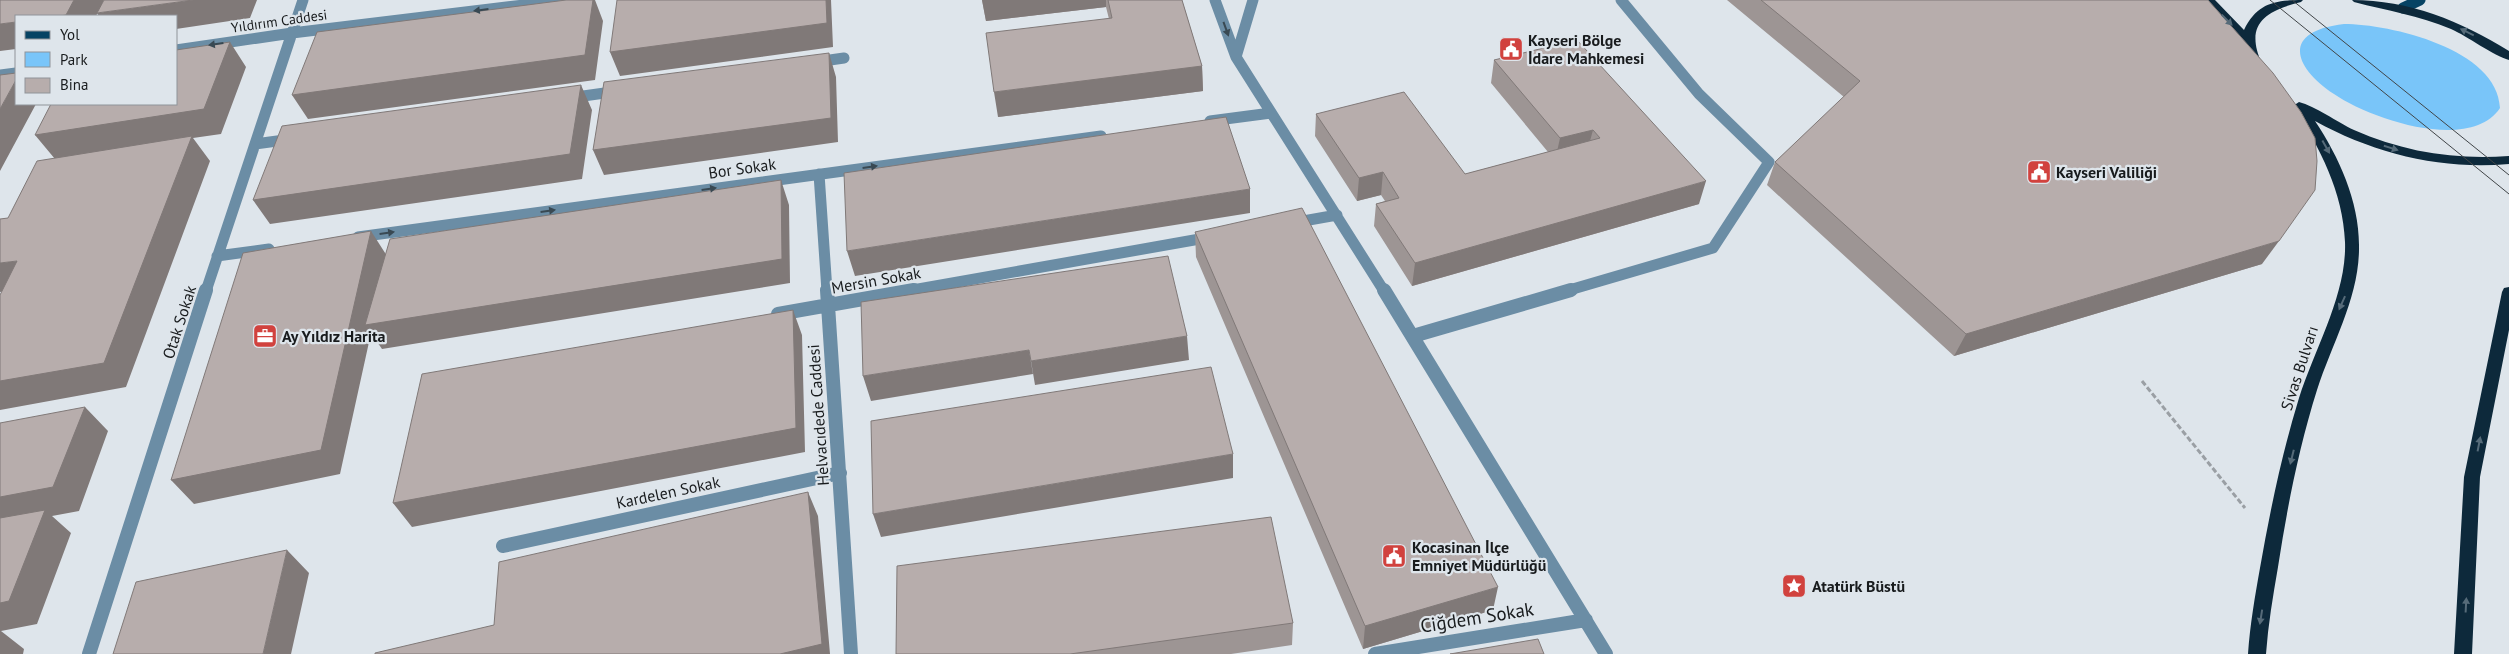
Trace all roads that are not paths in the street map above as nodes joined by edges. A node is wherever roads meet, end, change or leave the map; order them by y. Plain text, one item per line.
1 (303, 0) edge
2 (564, 0) edge
3 (1215, 0) edge
4 (1253, 0) edge
5 (1621, 0) edge
6 (2208, 0) edge
7 (2297, 0) edge
8 (2358, 0) edge
9 (2420, 0) edge
10 (2372, 1) edge
11 (2403, 8) junction
12 (292, 33) junction
13 (2247, 40) junction
14 (178, 50) edge
15 (2509, 56) edge
16 (1236, 57) junction
17 (844, 58) dead end
18 (804, 64) edge
19 (2261, 72) edge
20 (15, 73) edge
21 (0, 75) edge
22 (628, 89) edge
23 (559, 100) edge
24 (1271, 112) junction
25 (1202, 122) edge
26 (1114, 134) edge
27 (304, 137) edge
28 (255, 144) junction
29 (2509, 160) edge
30 (819, 174) junction
31 (1337, 215) junction
32 (1278, 226) edge
33 (1219, 236) edge
34 (345, 239) edge
35 (276, 248) edge
36 (217, 256) junction
37 (2509, 292) edge
38 (828, 305) junction
39 (770, 315) edge
40 (1413, 336) junction
41 (840, 473) junction
42 (503, 546) dead end
43 (1586, 620) junction
44 (89, 654) edge
45 (852, 654) edge
46 (1376, 654) edge
47 (1606, 654) edge
48 (2257, 654) edge
49 (2464, 654) edge

1 - 12 street, Otak Sokak
2 -> 12 street, Yıldırım Caddesi
3 -> 16 street
4 - 16 street
5 - 40 street
6 -> 13 highway
7 - 13 highway
8 - 10 highway
9 - 11 main road
10 - 11 highway
15 -> 11 highway
12 -> 14 street, Yıldırım Caddesi
12 - 28 street, Otak Sokak
13 - 19 highway
16 - 24 street
17 - 18 street
20 - 21 street
22 - 23 street
24 - 25 street
24 - 31 street
30 -> 26 street, Bor Sokak
27 - 28 street
28 - 36 street, Otak Sokak
29 - 48 highway, Sivas Bulvarı
34 -> 30 street, Bor Sokak
30 - 38 street, Helvacıdede Caddesi
31 - 32 street
31 - 40 street
33 - 38 street, Mersin Sokak
35 - 36 street
36 - 44 street, Otak Sokak
49 -> 37 highway
38 - 39 street, Mersin Sokak
38 - 41 street, Helvacıdede Caddesi
40 - 43 street
41 - 42 street, Kardelen Sokak
41 - 45 street, Helvacıdede Caddesi
43 - 46 street, Ciğdem Sokak
43 - 47 street

